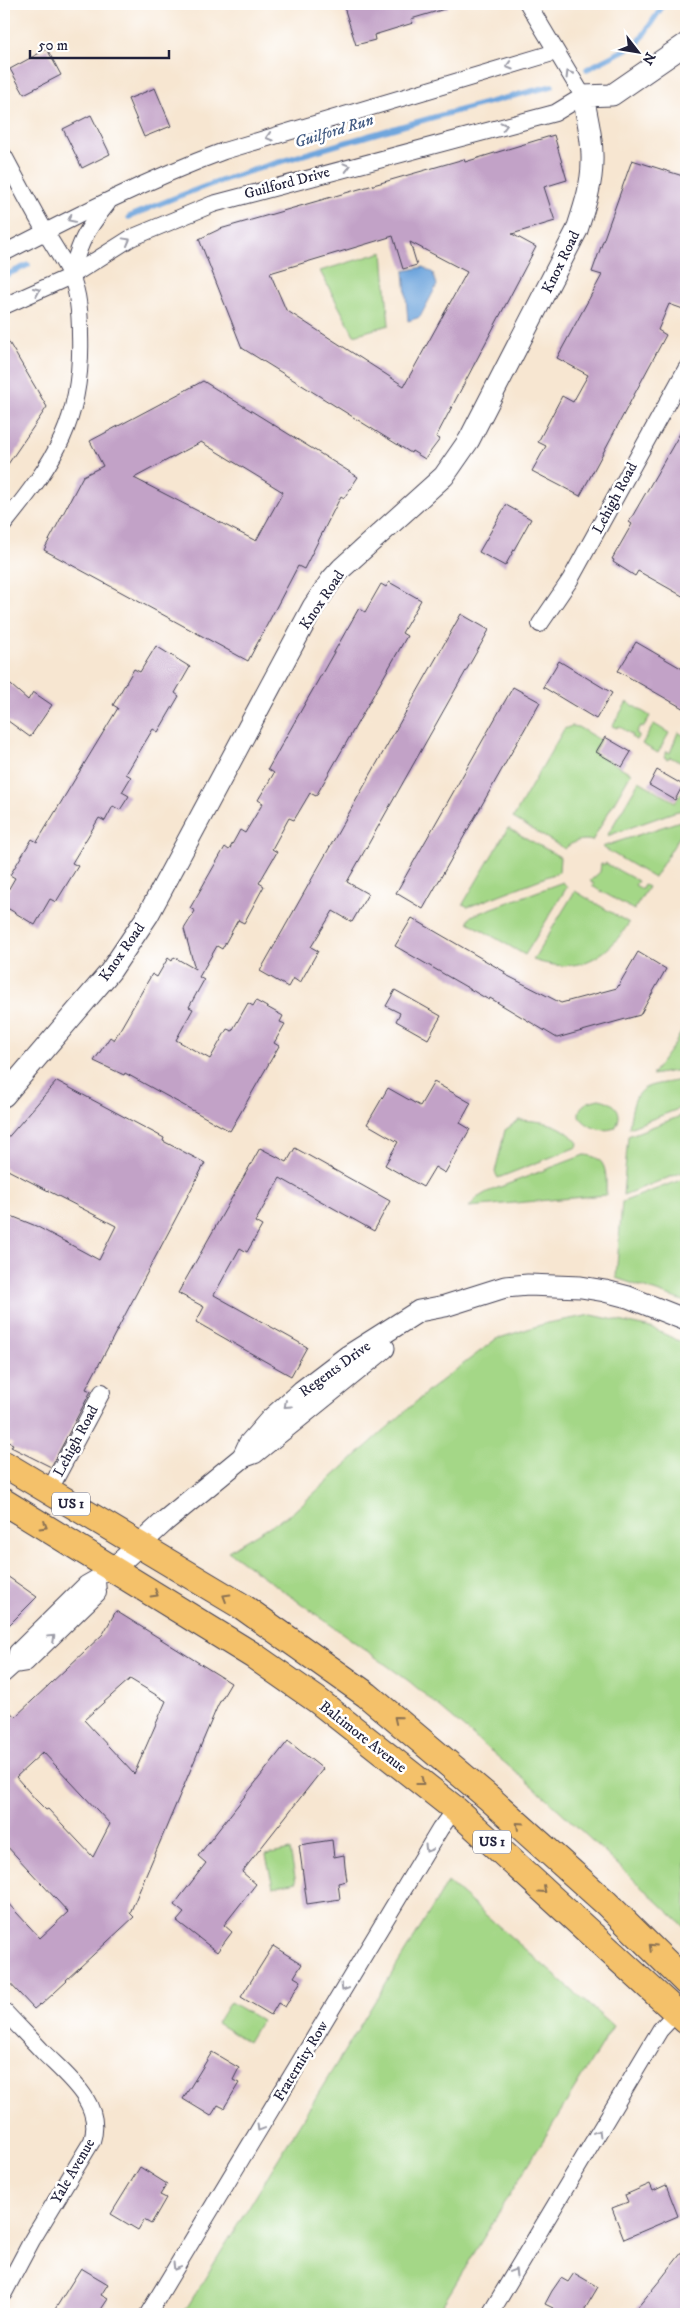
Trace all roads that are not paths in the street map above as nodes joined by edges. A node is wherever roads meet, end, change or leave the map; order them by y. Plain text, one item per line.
1 (528, 4) edge
2 (686, 44) edge
3 (556, 52) junction
4 (583, 96) junction
5 (4, 156) edge
6 (112, 198) junction
7 (45, 232) junction
8 (4, 253) edge
9 (70, 276) junction
10 (4, 306) edge
11 (686, 369) edge
12 (4, 524) edge
13 (540, 624) dead end
14 (4, 1096) edge
15 (678, 1316) edge
16 (102, 1392) dead end
17 (4, 1464) edge
18 (50, 1491) junction
19 (4, 1502) edge
20 (139, 1544) junction
21 (106, 1574) junction
22 (9, 1670) edge
23 (455, 1809) junction
24 (686, 1982) edge
25 (4, 2011) edge
26 (682, 2016) edge
27 (4, 2293) edge
28 (148, 2314) edge
29 (490, 2314) edge

1 - 3 street
2 - 4 street
4 -> 3 street
3 -> 6 street
9 -> 4 street, Guilford Drive
4 - 14 street, Knox Road
5 - 7 street
6 -> 7 street
6 - 9 street
7 - 8 street
7 - 9 street
10 -> 9 street, Guilford Drive
9 - 12 street
11 - 13 street, Lehigh Road
15 - 20 street, Regents Drive
16 - 18 street, Lehigh Road
17 - 18 main road, US 1
18 - 20 main road, US 1
19 -> 21 main road, Baltimore Avenue / US 1
20 - 21 street, Regents Drive
24 -> 20 main road, US 1
21 - 22 street
21 -> 23 main road, Baltimore Avenue / US 1
23 -> 26 main road, Baltimore Avenue / US 1
23 -> 28 street, Fraternity Row
25 - 27 street, Yale Avenue
29 -> 26 street

